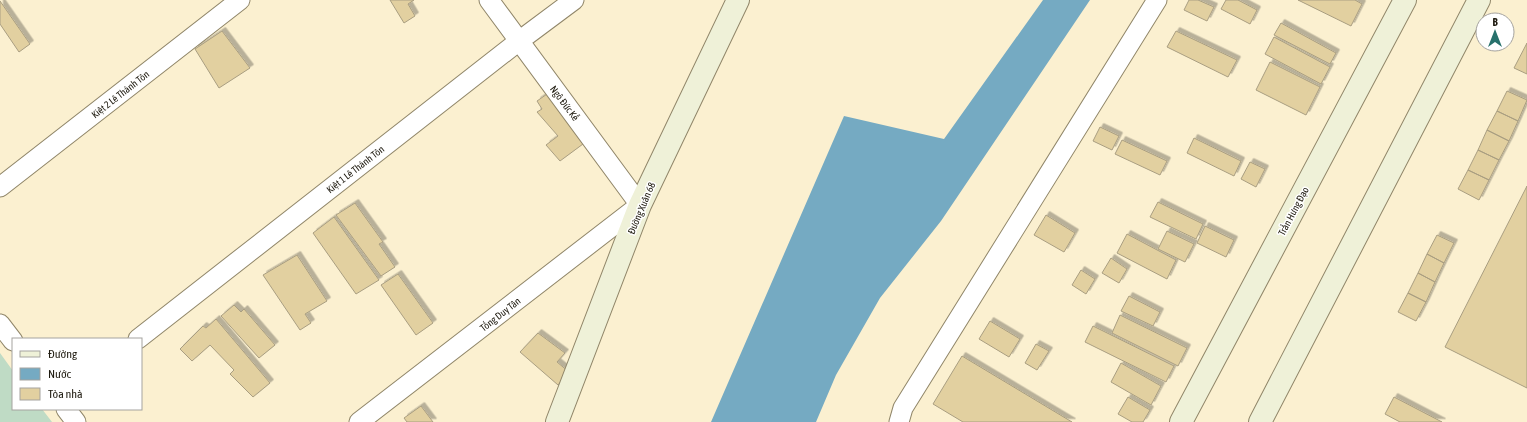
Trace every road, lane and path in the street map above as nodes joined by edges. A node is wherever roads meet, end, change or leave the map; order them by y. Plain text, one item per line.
1 (240, 0) edge
2 (489, 0) edge
3 (574, 0) edge
4 (738, 0) edge
5 (1157, 0) edge
6 (1405, 0) edge
7 (1479, 0) edge
8 (519, 41) junction
9 (0, 187) edge
10 (640, 205) junction
11 (0, 324) edge
12 (139, 338) edge
13 (12, 340) edge
14 (67, 410) edge
15 (76, 422) edge
16 (359, 422) edge
17 (558, 422) edge
18 (899, 422) edge
19 (1182, 422) edge
20 (1260, 422) edge

1 - 9 street, Kiệt 2 Lê Thánh Tôn
2 - 8 street, Ngô Đức Kế
3 - 8 street, Kiệt 1 Lê Thánh Tôn
4 - 10 main road, Đường Xuân 68
5 - 18 street
6 - 19 main road, Trần Hưng Đạo
7 - 20 main road
8 - 10 street, Ngô Đức Kế
8 - 12 street, Kiệt 1 Lê Thánh Tôn
10 - 16 street, Tống Duy Tân
10 - 17 main road, Đường Xuân 68
11 - 13 street
14 - 15 street

